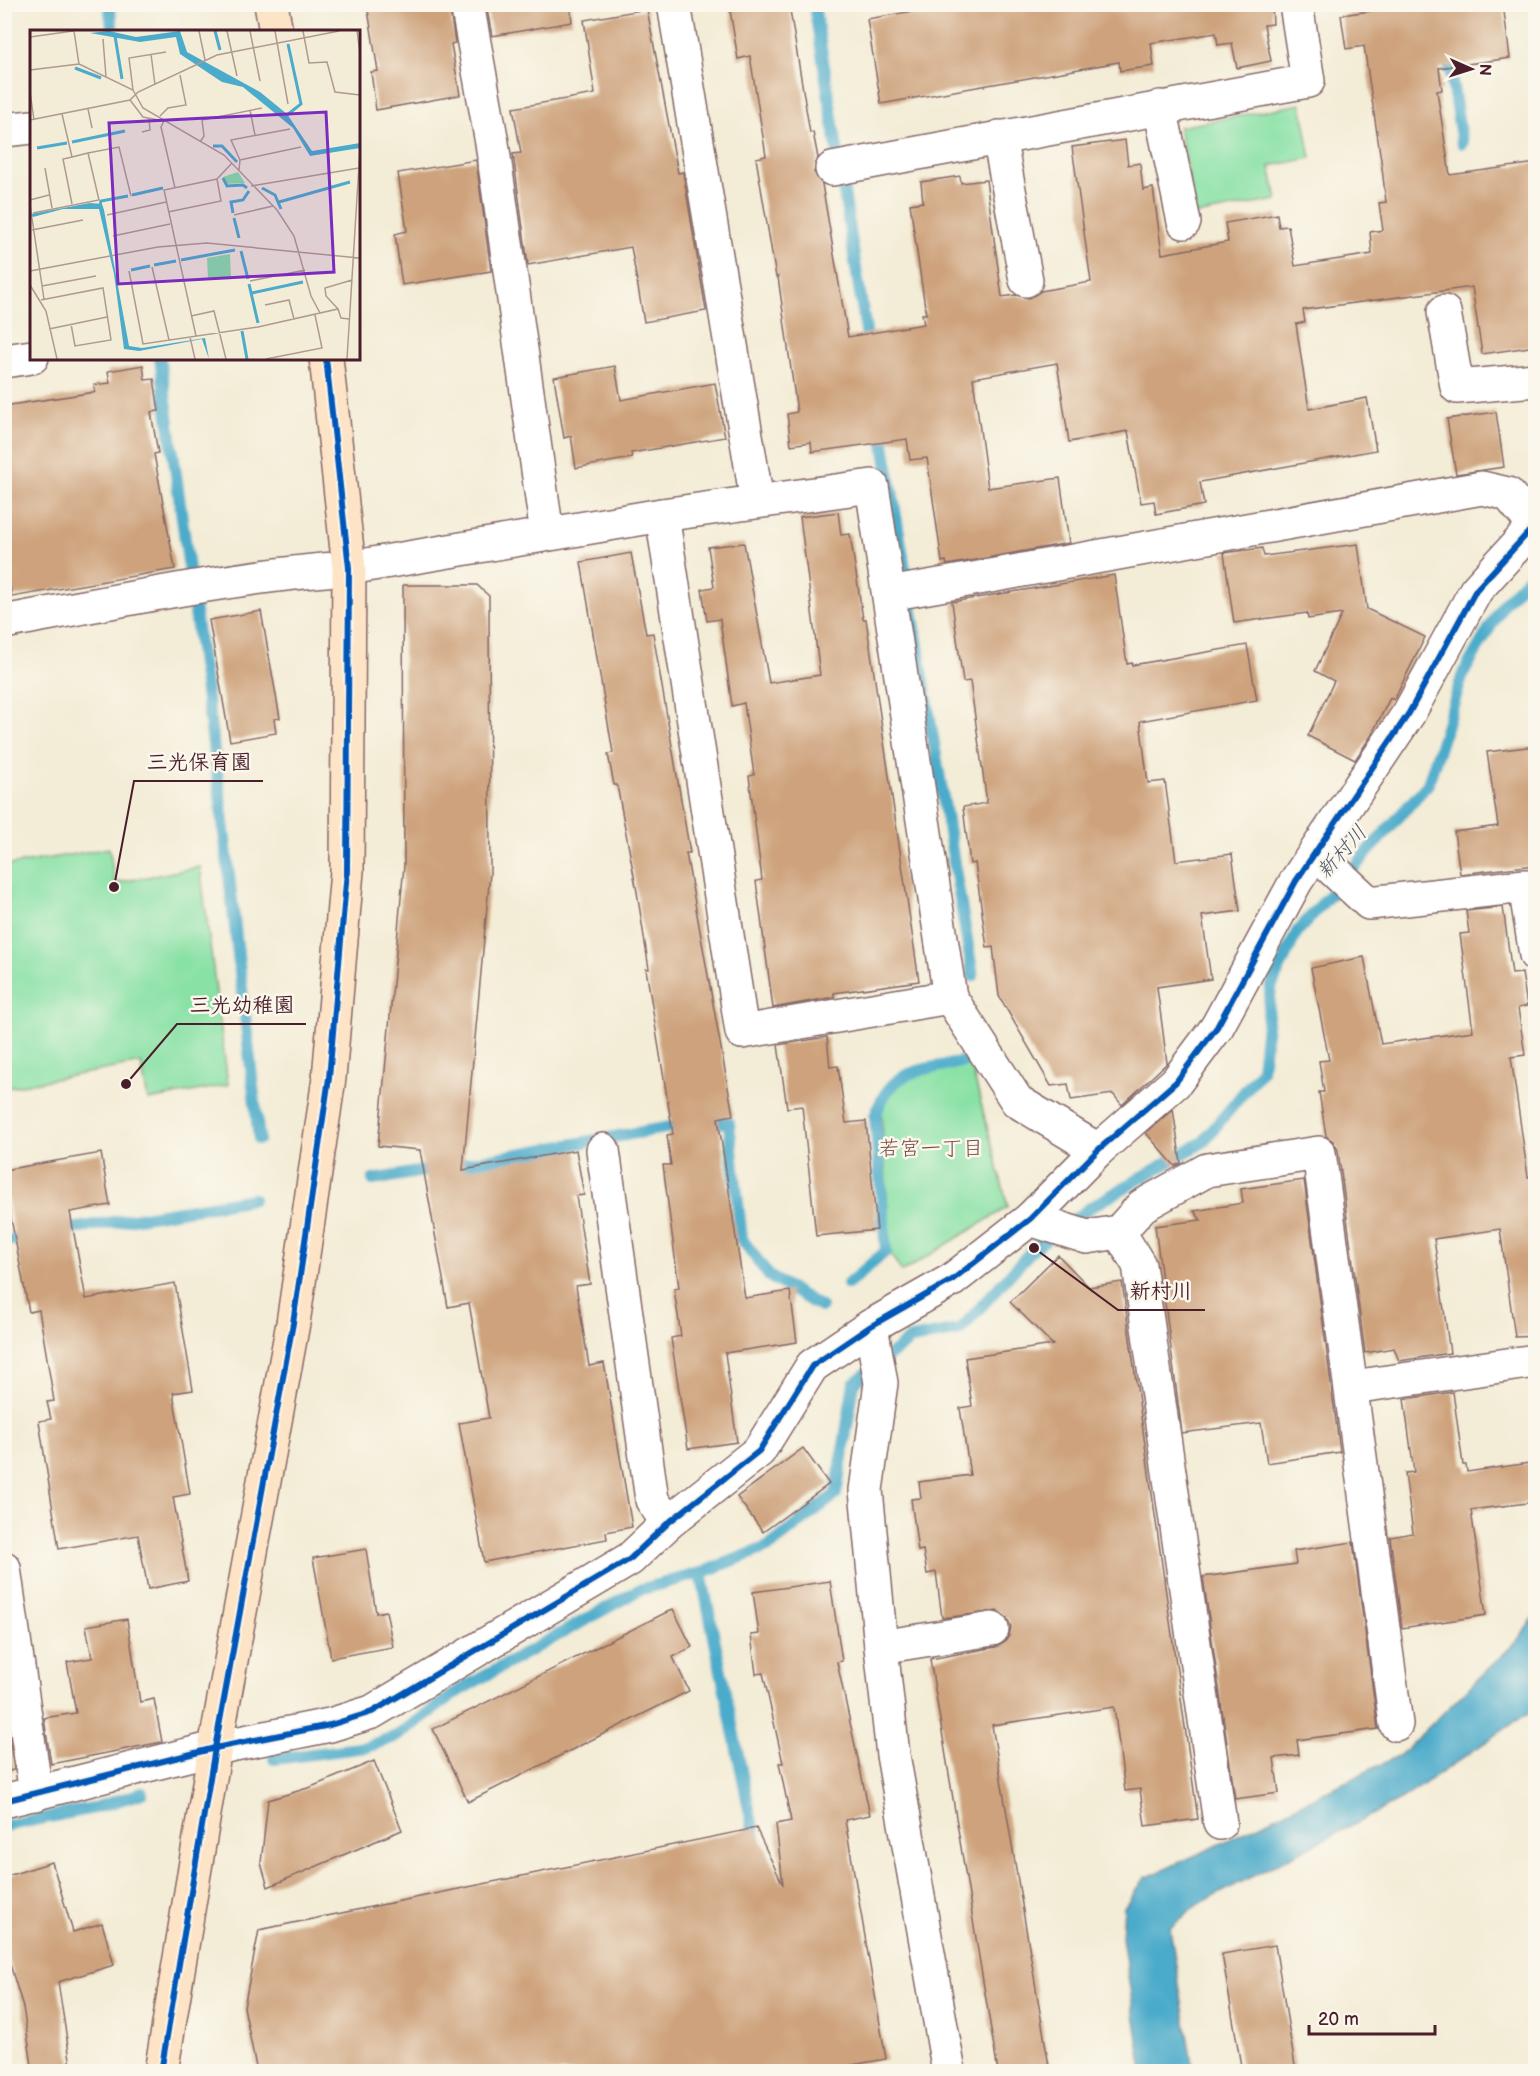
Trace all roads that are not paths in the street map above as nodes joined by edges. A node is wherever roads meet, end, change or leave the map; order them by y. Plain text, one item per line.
1 (272, 4) edge
2 (467, 4) edge
3 (674, 4) edge
4 (1296, 4) edge
5 (276, 30) edge
6 (1160, 107) junction
7 (30, 127) edge
8 (4, 130) edge
9 (999, 137) junction
10 (841, 167) dead end
11 (1184, 222) dead end
12 (1026, 280) dead end
13 (1444, 312) dead end
14 (30, 357) edge
15 (326, 360) edge
16 (4, 361) edge
17 (1536, 380) edge
18 (757, 501) junction
19 (662, 515) junction
20 (1535, 522) edge
21 (548, 534) junction
22 (349, 568) junction
23 (904, 591) junction
24 (4, 622) edge
25 (1315, 853) junction
26 (1536, 955) edge
27 (950, 998) junction
28 (603, 1150) dead end
29 (1098, 1150) junction
30 (1030, 1219) junction
31 (1119, 1232) junction
32 (871, 1326) junction
33 (1536, 1361) edge
34 (1352, 1388) junction
35 (668, 1523) junction
36 (4, 1568) edge
37 (992, 1629) dead end
38 (881, 1647) junction
39 (1396, 1724) dead end
40 (216, 1748) junction
41 (36, 1794) junction
42 (4, 1801) edge
43 (1220, 1823) dead end
44 (161, 2072) edge
45 (949, 2072) edge

1 - 5 street
2 - 21 street
3 - 18 street
4 - 6 street
6 - 9 street
6 - 11 street
7 - 8 street
9 - 10 street
9 - 12 street
13 - 17 street
14 - 16 street
15 - 22 street
18 - 19 street
18 - 23 street
19 - 21 street
19 - 27 street
20 - 23 street
20 - 25 street
21 - 22 street
22 - 24 street
22 - 40 street
23 - 27 street
25 - 26 street
25 - 29 street
27 - 29 street
28 - 35 street
29 - 30 street
30 - 31 street
30 - 32 street
31 - 34 street
31 - 43 street
32 - 35 street
32 - 38 street
33 - 34 street
34 - 39 street
35 - 40 street
36 - 41 street
37 - 38 street
38 - 45 street
40 - 41 street
40 - 44 street
41 - 42 street

